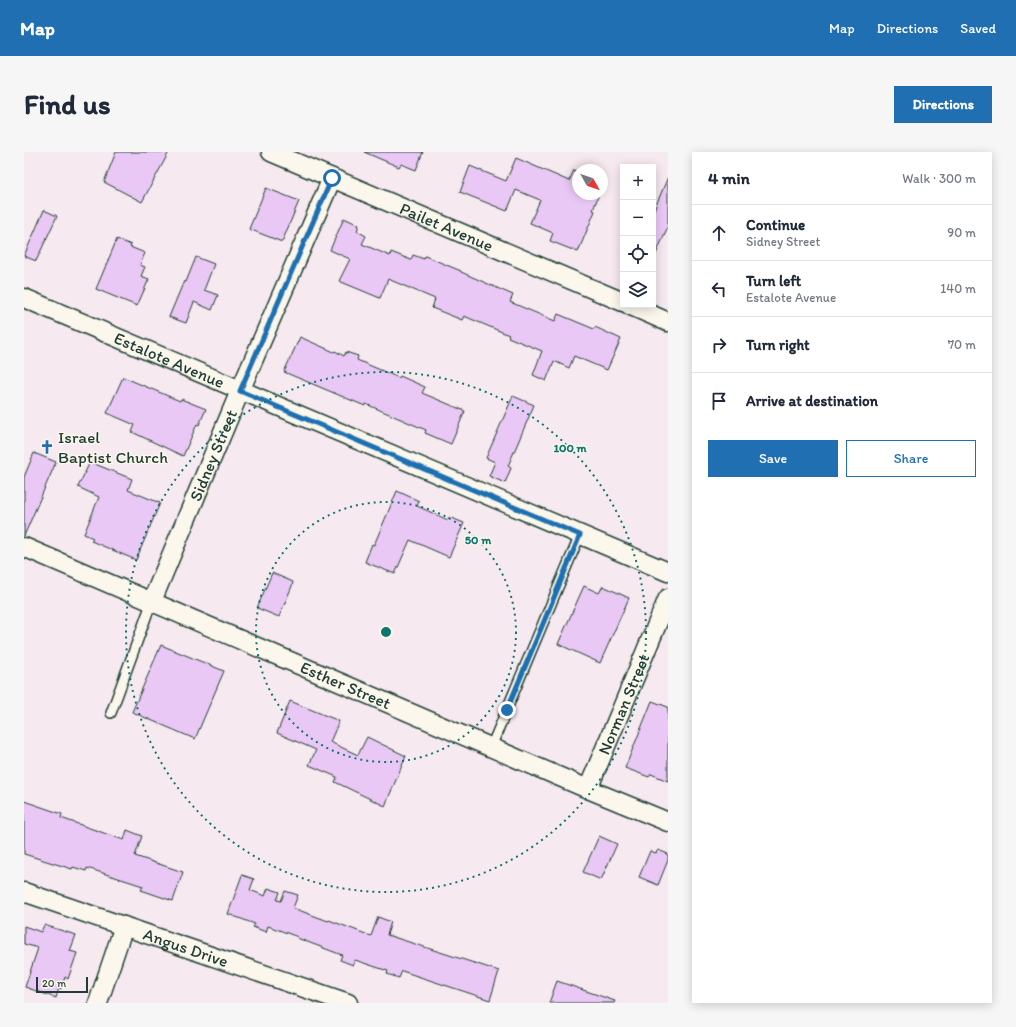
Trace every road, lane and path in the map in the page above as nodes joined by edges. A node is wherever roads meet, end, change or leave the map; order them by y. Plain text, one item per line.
1 (271, 152) edge
2 (332, 178) junction
3 (24, 298) edge
4 (620, 301) edge
5 (636, 308) edge
6 (668, 322) edge
7 (240, 391) junction
8 (580, 535) junction
9 (24, 547) edge
10 (668, 572) edge
11 (668, 598) edge
12 (152, 601) junction
13 (111, 713) dead end
14 (491, 747) junction
15 (588, 789) junction
16 (668, 822) edge
17 (24, 892) edge
18 (124, 926) junction
19 (98, 1003) edge
20 (348, 1003) edge

1 - 2 street, Pailet Avenue
2 - 4 street, Pailet Avenue
2 - 7 street, Sidney Street
3 - 7 street, Estalote Avenue
5 - 6 street
7 - 8 street, Estalote Avenue
7 - 12 street, Sidney Street
8 - 10 street, Estalote Avenue
8 - 14 lane
9 - 12 street, Esther Street
11 - 15 street, Norman Street
12 - 13 lane
12 - 14 street, Esther Street
14 - 15 street, Esther Street
15 - 16 street, Esther Street
17 - 18 street, Angus Drive
18 - 19 street
18 - 20 street, Angus Drive

